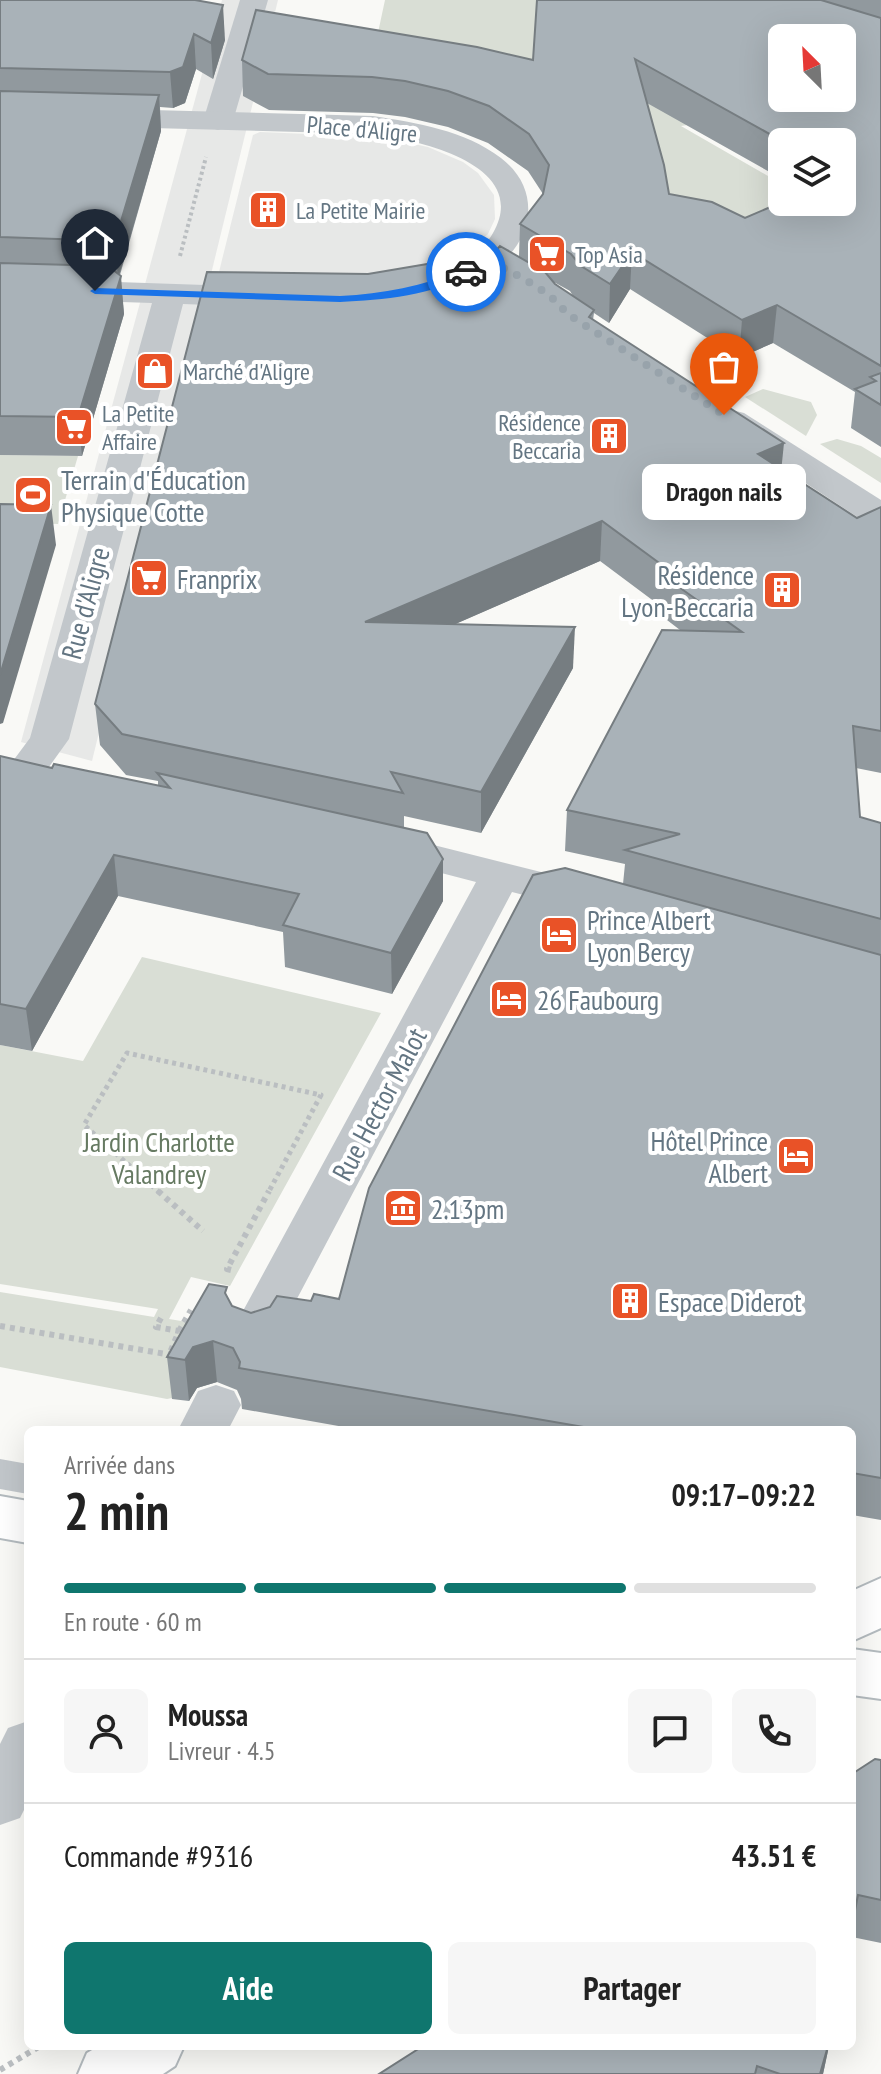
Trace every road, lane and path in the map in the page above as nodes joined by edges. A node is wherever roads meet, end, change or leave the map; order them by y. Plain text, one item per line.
1 (254, 0) edge
2 (0, 115) edge
3 (213, 134) junction
4 (173, 281) junction
5 (427, 287) edge
6 (0, 288) edge
7 (297, 298) edge
8 (711, 406) edge
9 (881, 516) edge
10 (14, 766) edge
11 (73, 779) edge
12 (348, 838) edge
13 (501, 874) junction
14 (623, 908) edge
15 (203, 1231) dead end
16 (227, 1269) dead end
17 (191, 1310) edge
18 (161, 1318) dead end
19 (0, 1326) edge
20 (179, 1331) junction
21 (255, 1333) edge
22 (169, 1355) junction
23 (181, 1357) edge
24 (0, 1474) edge
25 (24, 1478) edge
26 (0, 1517) edge
27 (24, 1521) edge
28 (881, 1600) edge
29 (856, 1616) edge
30 (856, 1673) edge
31 (881, 1676) edge
32 (24, 1753) edge
33 (0, 1800) edge
34 (33, 2050) edge
35 (147, 2050) edge
36 (0, 2070) edge
37 (108, 2074) edge

1 - 3 street
2 - 3 street, Place d'Aligre
3 - 4 path
3 - 5 street, Place d'Aligre
4 - 6 street
4 - 7 street
4 - 10 street, Rue d'Aligre
8 - 9 street
10 - 11 street
12 - 13 street
13 - 14 street
13 - 21 street, Rue Hector Malot
15 - 16 path
17 - 20 path
18 - 20 path
19 - 22 path
20 - 22 path
22 - 23 path
24 - 25 lane
26 - 27 main road
28 - 29 main road
30 - 31 main road
32 - 33 street
34 - 36 path
35 - 37 main road

